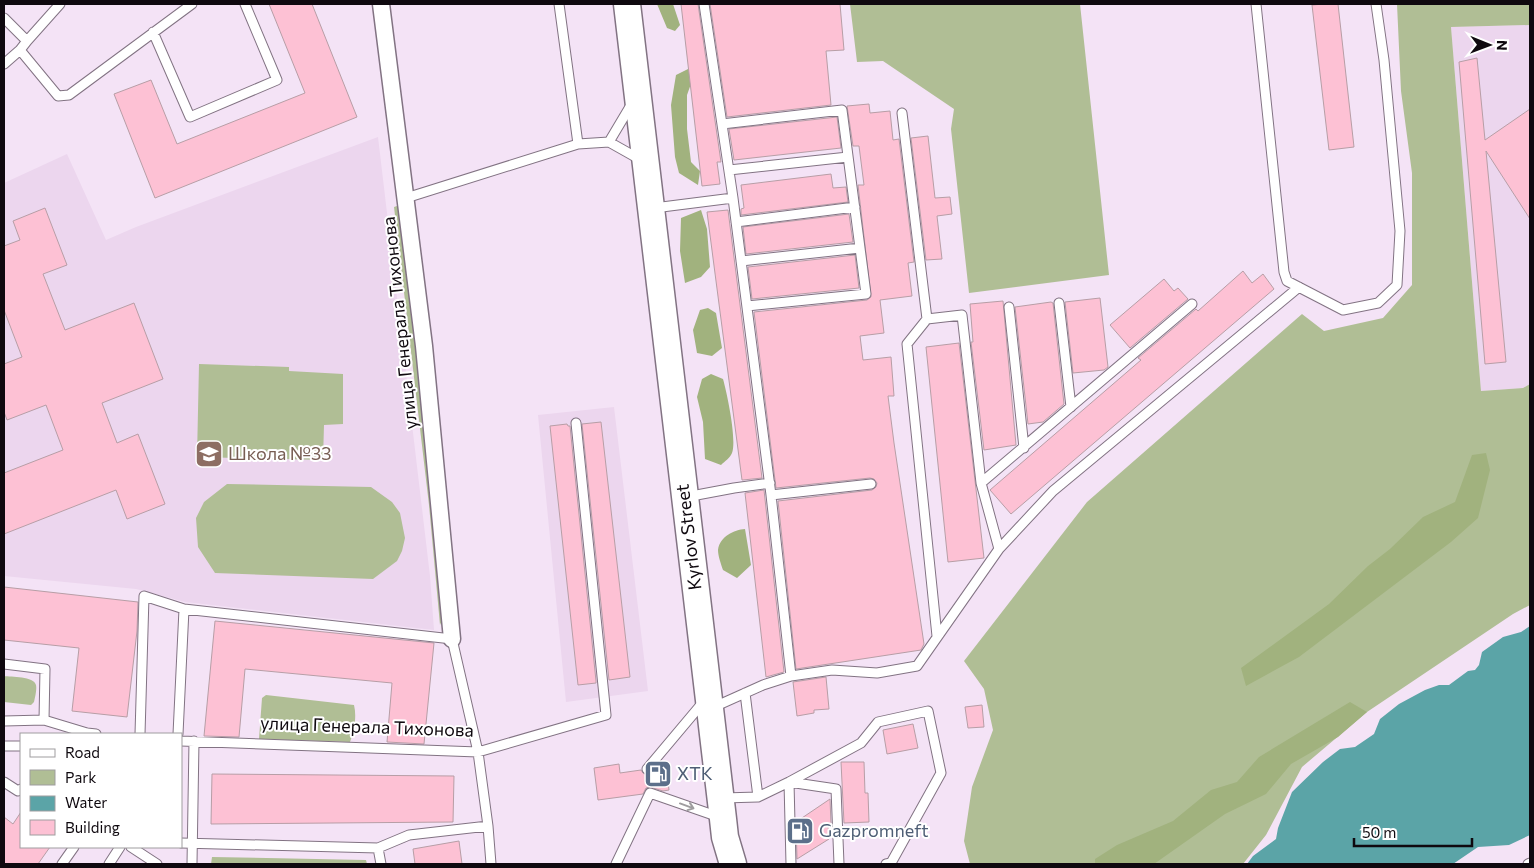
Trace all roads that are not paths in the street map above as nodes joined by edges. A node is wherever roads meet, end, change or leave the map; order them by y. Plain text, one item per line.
1 (60, 4) edge
2 (192, 4) edge
3 (245, 4) edge
4 (381, 4) edge
5 (559, 4) edge
6 (616, 4) edge
7 (627, 4) edge
8 (704, 4) edge
9 (1256, 4) edge
10 (1376, 4) edge
11 (4, 18) edge
12 (154, 32) junction
13 (27, 41) junction
14 (20, 50) junction
15 (4, 64) edge
16 (632, 105) junction
17 (902, 113) dead end
18 (722, 124) junction
19 (609, 142) junction
20 (578, 144) junction
21 (848, 157) junction
22 (642, 160) junction
23 (729, 170) junction
24 (406, 198) junction
25 (733, 198) junction
26 (855, 207) junction
27 (650, 209) junction
28 (736, 222) junction
29 (860, 248) junction
30 (741, 261) junction
31 (1299, 287) junction
32 (1059, 303) dead end
33 (1192, 304) dead end
34 (747, 306) junction
35 (1010, 307) dead end
36 (927, 320) junction
37 (1071, 407) junction
38 (576, 423) dead end
39 (1024, 448) junction
40 (770, 483) junction
41 (871, 484) dead end
42 (981, 484) junction
43 (771, 495) junction
44 (684, 498) junction
45 (999, 548) junction
46 (184, 609) junction
47 (937, 636) junction
48 (452, 639) junction
49 (4, 664) edge
50 (791, 676) junction
51 (745, 693) junction
52 (709, 702) junction
53 (44, 720) junction
54 (4, 721) edge
55 (84, 733) edge
56 (140, 733) edge
57 (178, 733) edge
58 (182, 741) edge
59 (194, 741) junction
60 (4, 746) edge
61 (20, 746) edge
62 (478, 752) junction
63 (647, 769) dead end
64 (4, 782) edge
65 (789, 782) junction
66 (20, 790) edge
67 (758, 797) junction
68 (723, 818) junction
69 (488, 826) junction
70 (182, 843) edge
71 (192, 844) junction
72 (73, 848) edge
73 (119, 848) edge
74 (133, 848) edge
75 (378, 848) junction
76 (62, 864) edge
77 (109, 864) edge
78 (157, 864) edge
79 (192, 864) edge
80 (381, 864) edge
81 (492, 864) edge
82 (616, 864) edge
83 (722, 864) edge
84 (733, 864) edge
85 (791, 864) edge
86 (839, 864) edge
87 (886, 864) edge

1 - 13 lane
2 - 12 lane
3 - 12 lane
4 - 24 street, улица Генерала Тихонова
5 - 20 lane
6 - 16 main road
7 - 27 main road
8 - 18 lane
9 - 31 lane
10 - 31 lane
11 - 13 lane
12 - 14 lane
13 - 14 lane
14 - 15 lane
16 - 19 lane
16 - 22 main road
17 - 36 lane
18 - 21 lane
18 - 23 lane
19 - 20 lane
19 - 22 lane
20 - 24 lane
21 - 23 lane
21 - 26 lane
22 - 27 main road
23 - 25 lane
24 - 48 street, улица Генерала Тихонова
25 - 27 lane
25 - 28 lane
26 - 28 lane
26 - 29 lane
27 - 44 main road, Kyrlov Street
28 - 30 lane
29 - 30 lane
29 - 34 lane
30 - 34 lane
31 - 45 lane
32 - 37 lane
33 - 37 lane
34 - 40 lane
35 - 39 lane
36 - 42 lane
36 - 47 lane
37 - 39 lane
38 - 62 lane, улица Генерала Тихонова
39 - 42 lane
40 - 43 lane
40 - 44 lane
41 - 43 lane
42 - 45 lane
43 - 50 lane
44 - 52 main road, Kyrlov Street
45 - 47 lane
46 - 48 lane
46 - 56 lane
46 - 57 lane
47 - 50 lane
48 - 62 lane
49 - 53 lane
50 - 51 lane
51 - 52 lane
51 - 67 lane
52 - 63 lane
52 - 68 main road, Kyrlov Street
53 - 54 lane
53 - 55 lane
58 - 59 lane, улица Генерала Тихонова
59 - 62 lane, улица Генерала Тихонова
59 - 71 lane
60 - 61 lane
62 - 69 lane
64 - 66 lane
65 - 67 lane
65 - 85 lane
65 - 86 lane
65 - 87 lane
67 - 68 lane
82 -> 68 lane
68 - 83 main road
68 - 84 main road, Kyrlov Street
69 - 75 lane
69 - 81 lane
70 - 71 lane
71 - 75 lane
71 - 79 lane
72 - 76 lane
73 - 77 lane
74 - 78 lane
75 - 80 lane

